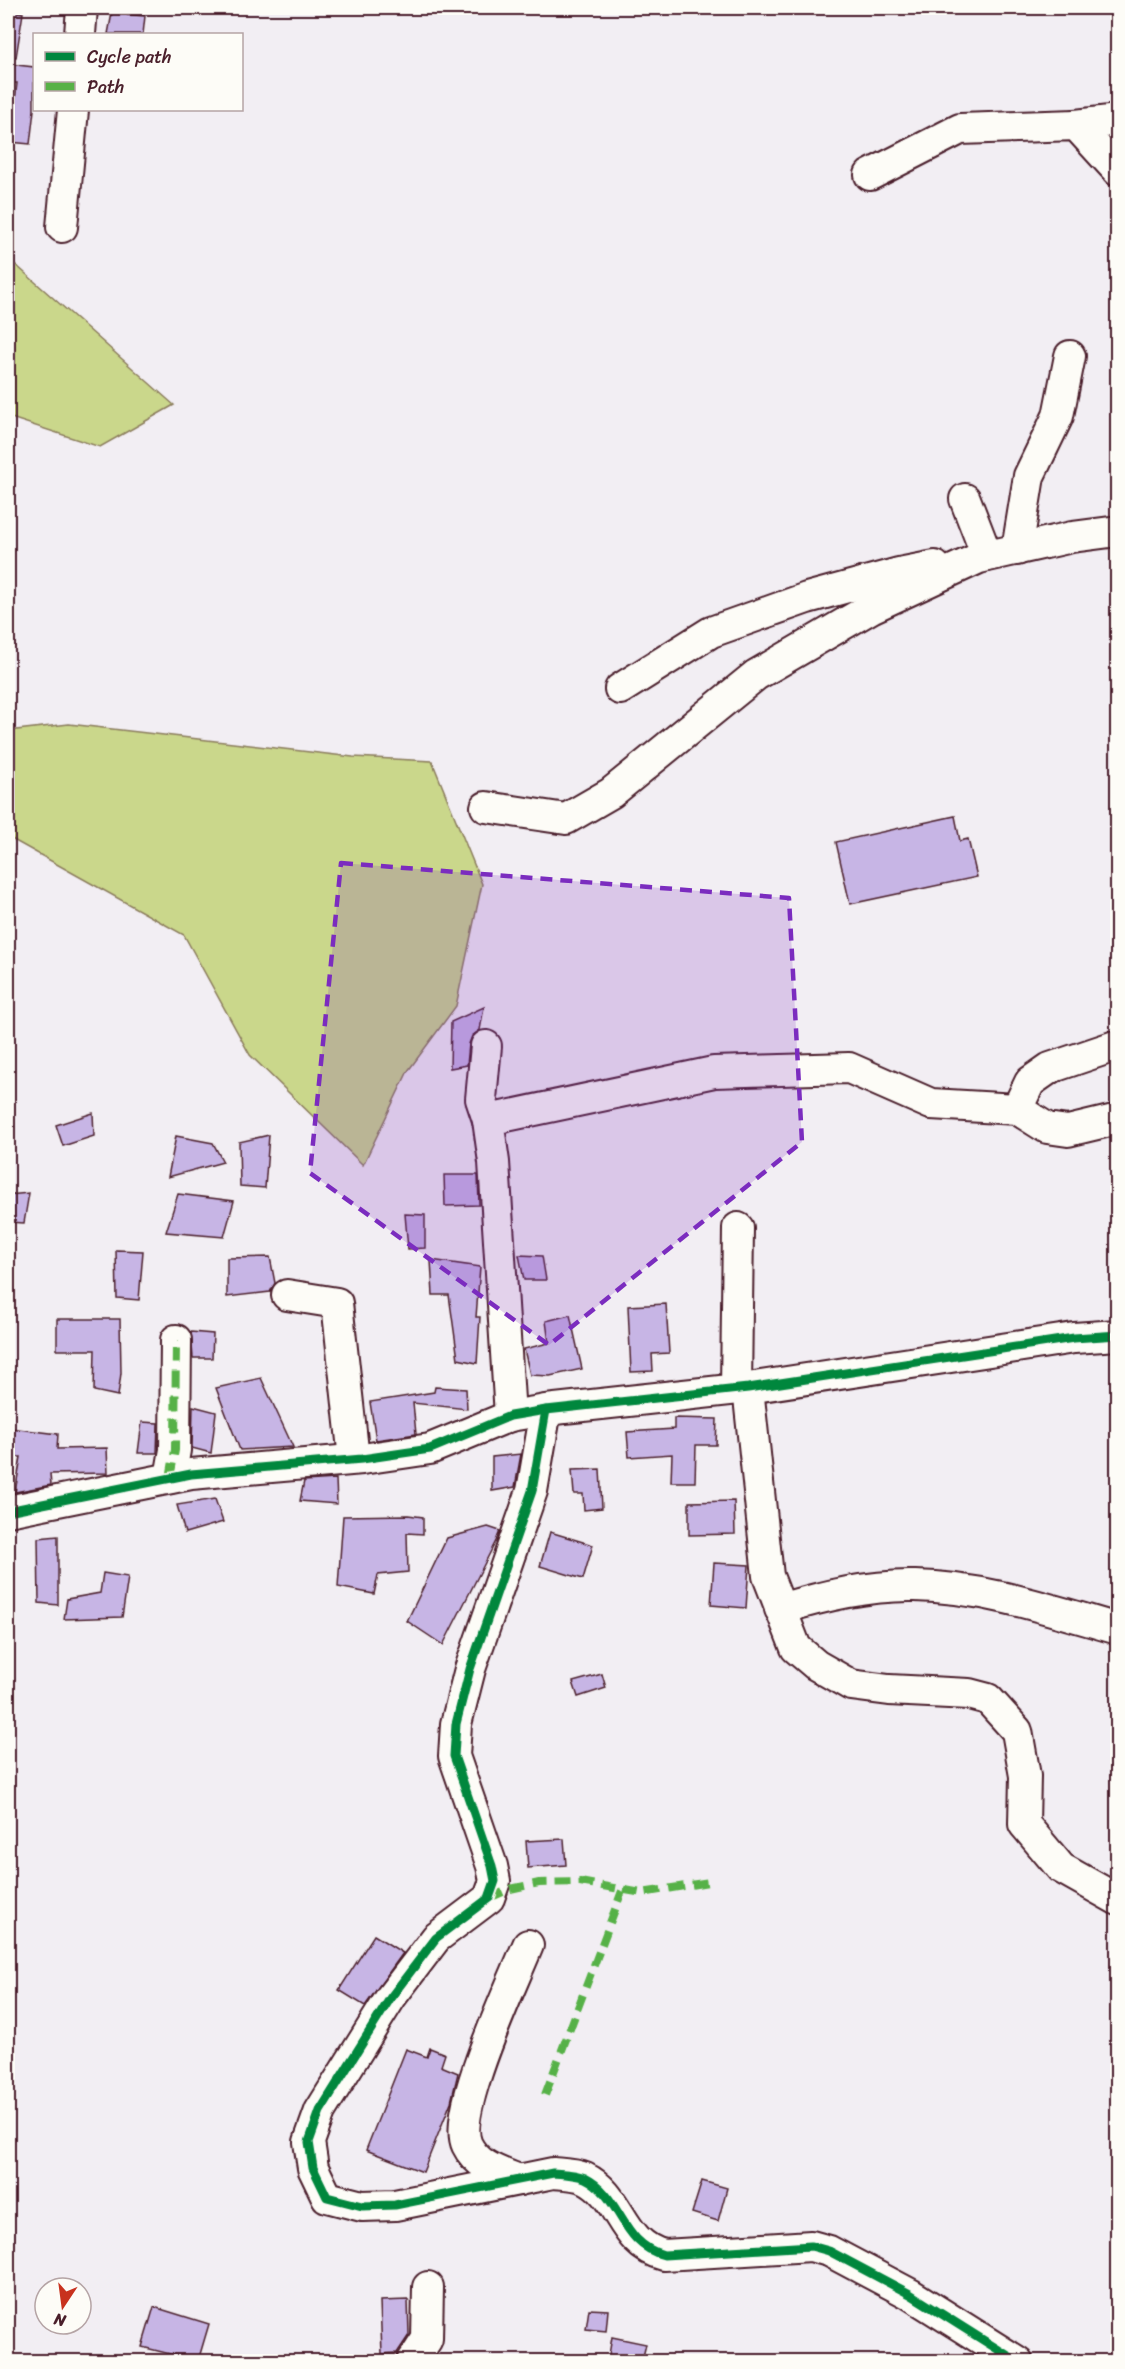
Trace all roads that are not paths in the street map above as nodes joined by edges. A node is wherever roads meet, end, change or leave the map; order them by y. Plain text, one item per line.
1 (82, 8) edge
2 (80, 33) edge
3 (73, 111) edge
4 (1118, 120) edge
5 (1076, 125) junction
6 (1118, 171) edge
7 (870, 175) dead end
8 (62, 227) dead end
9 (1070, 356) dead end
10 (965, 499) dead end
11 (1118, 531) edge
12 (1017, 550) junction
13 (983, 557) junction
14 (620, 688) dead end
15 (486, 807) dead end
16 (1118, 1045) edge
17 (486, 1046) dead end
18 (1017, 1109) junction
19 (1118, 1119) edge
20 (488, 1120) junction
21 (738, 1228) dead end
22 (287, 1295) dead end
23 (1118, 1335) edge
24 (176, 1340) dead end
25 (742, 1389) junction
26 (546, 1410) junction
27 (510, 1416) junction
28 (354, 1459) junction
29 (170, 1478) junction
30 (8, 1511) edge
31 (780, 1609) junction
32 (1118, 1629) edge
33 (1118, 1900) edge
34 (528, 1945) dead end
35 (519, 2180) junction
36 (428, 2287) dead end
37 (412, 2361) edge
38 (1018, 2361) edge

1 - 2 street
3 - 8 street
4 - 5 street
5 - 6 street
5 - 7 street
9 - 12 street
10 - 13 street
11 - 12 street
12 - 13 street
13 - 14 street
13 - 15 street
16 - 18 street
17 - 20 street
18 - 19 street
18 - 20 street
20 - 27 street
21 - 25 street
22 - 28 street
23 - 25 street
24 - 29 street
25 - 26 street
25 - 31 street
26 - 27 street
26 - 35 street
27 - 28 street
28 - 29 street
29 - 30 street
31 - 32 street
31 - 33 street
34 - 35 street
35 - 38 street
36 - 37 street

